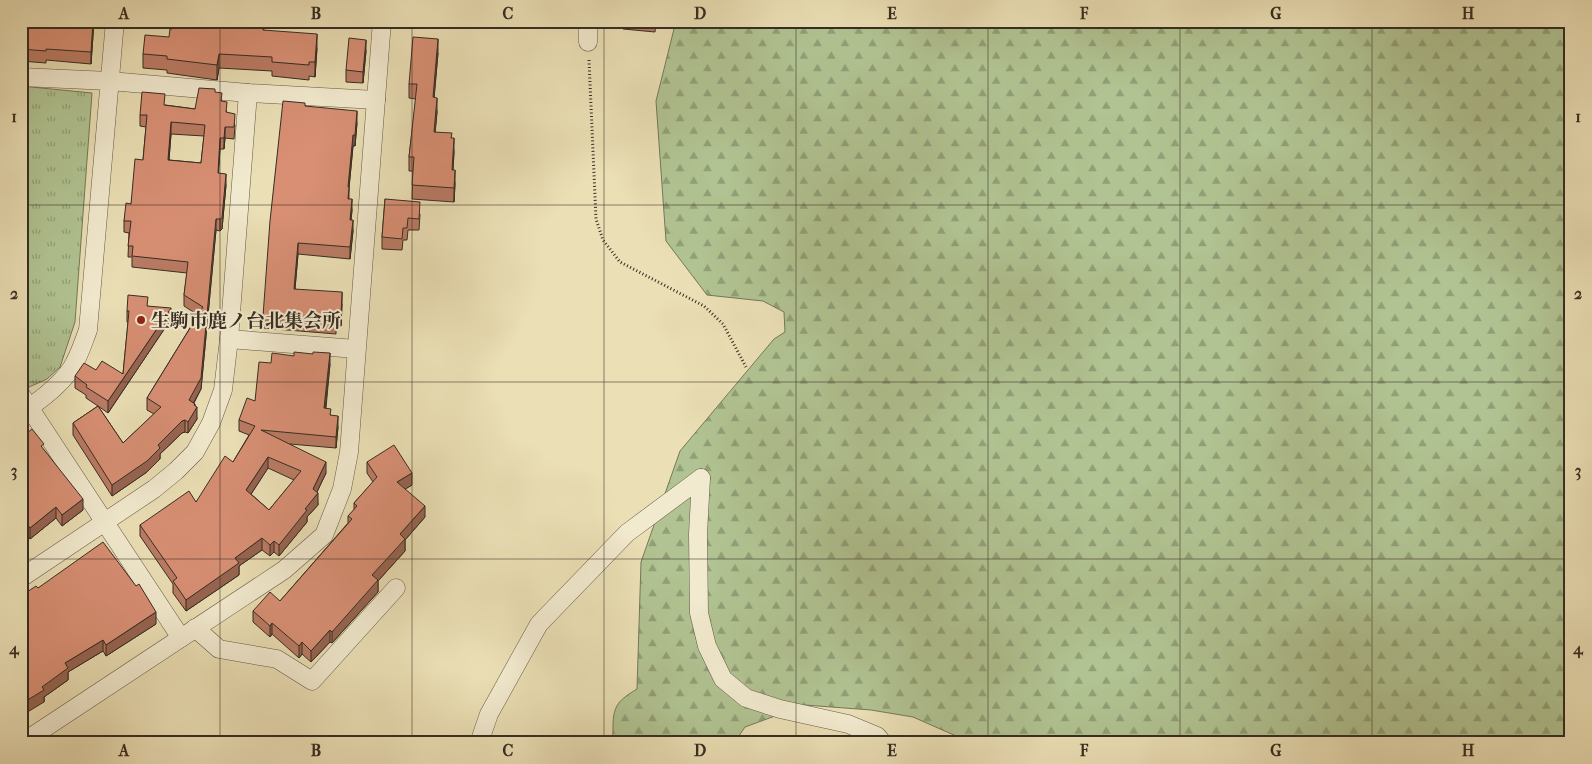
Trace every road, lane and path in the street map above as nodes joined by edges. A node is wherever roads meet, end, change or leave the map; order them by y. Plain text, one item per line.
1 (115, 21) edge
2 (382, 21) edge
3 (588, 21) edge
4 (588, 42) joint
5 (21, 77) edge
6 (110, 80) junction
7 (248, 93) junction
8 (376, 100) junction
9 (229, 339) junction
10 (356, 349) junction
11 (746, 368) dead end
12 (24, 405) edge
13 (105, 522) junction
14 (21, 578) edge
15 (396, 588) dead end
16 (188, 633) junction
17 (22, 743) edge
18 (478, 743) edge
19 (883, 743) edge

1 - 6 street
2 - 8 street
3 - 4 street
4 - 11 path
5 - 6 street
6 - 7 street
6 - 12 street
7 - 8 street
7 - 9 street
8 - 10 street
9 - 10 street
9 - 13 street
10 - 16 street
12 - 13 street
13 - 14 street
13 - 16 street
15 - 16 street
16 - 17 street
18 - 19 street

